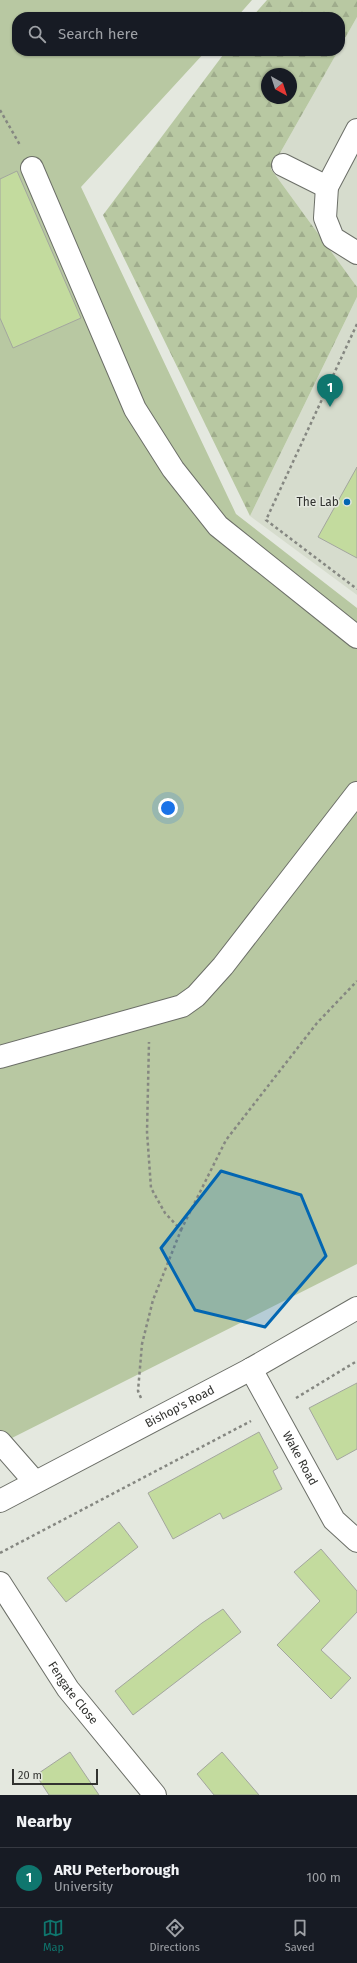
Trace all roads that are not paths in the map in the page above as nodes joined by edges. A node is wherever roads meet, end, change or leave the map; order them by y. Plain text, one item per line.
1 (357, 130) edge
2 (283, 165) dead end
3 (32, 168) road end
4 (328, 187) junction
5 (357, 253) edge
6 (357, 637) edge
7 (357, 793) edge
8 (0, 1057) edge
9 (357, 1308) edge
10 (251, 1369) junction
11 (0, 1442) edge
12 (35, 1482) junction
13 (0, 1501) edge
14 (357, 1541) edge
15 (0, 1583) edge
16 (155, 1795) edge

1 - 4 street
2 - 4 street
3 - 6 street
4 - 5 street
7 - 8 street
9 - 10 street, Bishop's Road
10 - 12 street, Bishop's Road
10 - 14 street, Wake Road
11 - 12 street
12 - 13 street, Bishop's Road
15 - 16 street, Fengate Close

